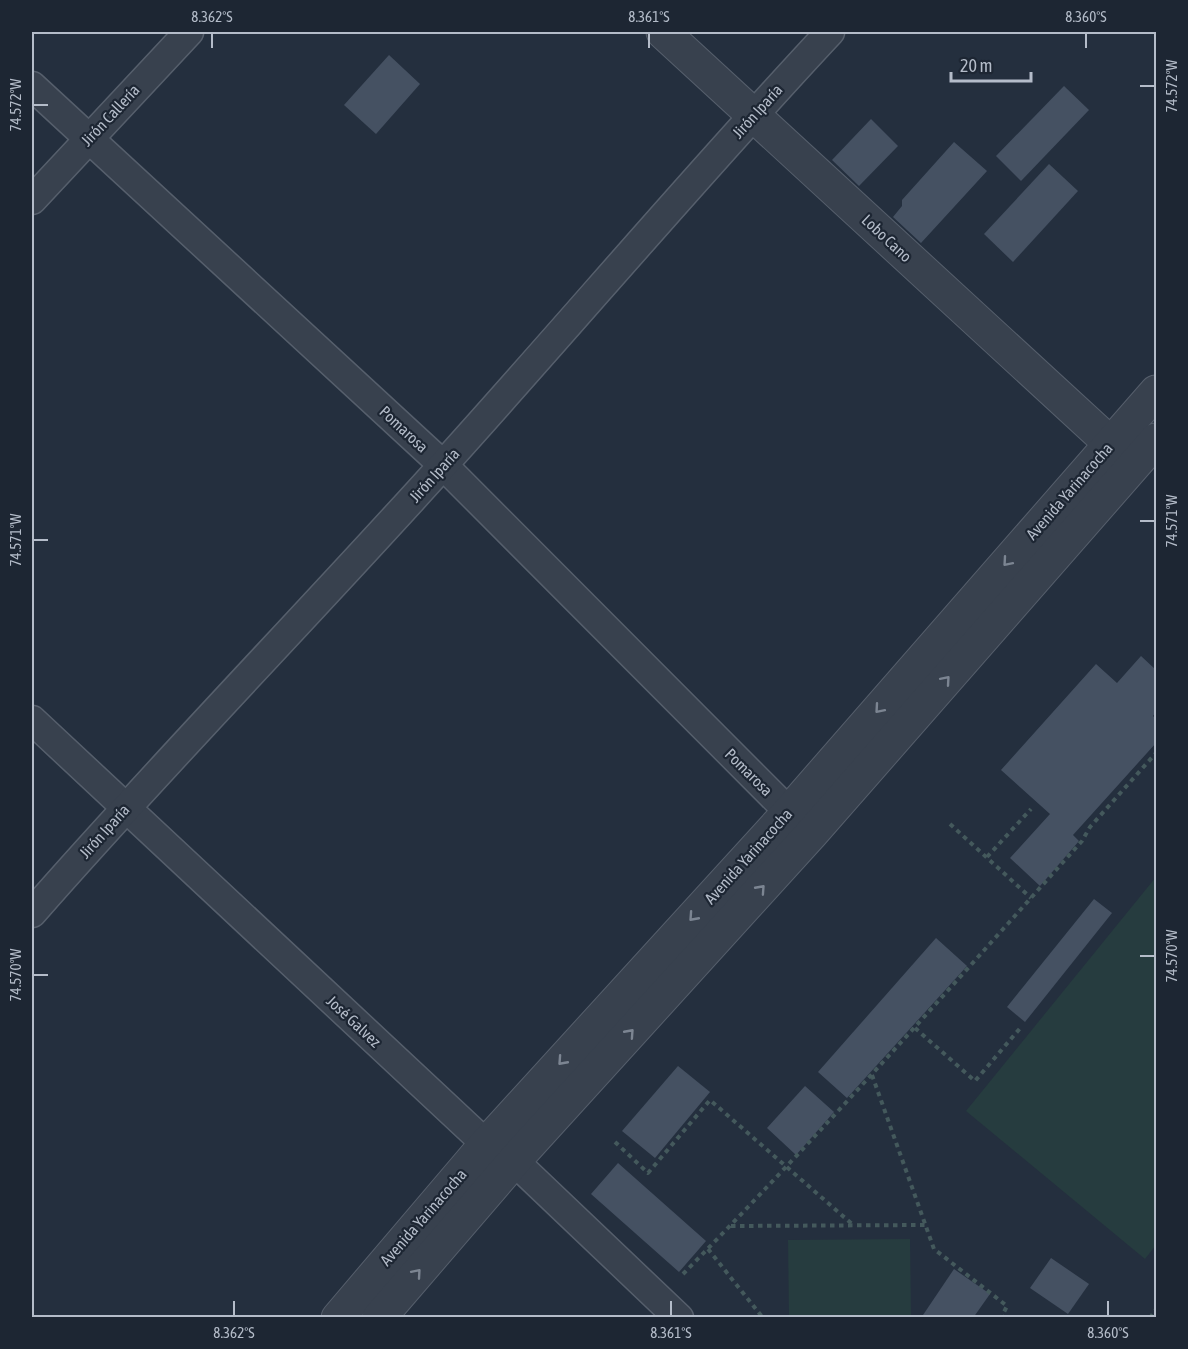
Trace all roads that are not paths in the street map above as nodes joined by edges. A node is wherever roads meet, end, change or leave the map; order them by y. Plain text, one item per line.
1 (189, 32) edge
2 (663, 32) edge
3 (830, 32) edge
4 (32, 86) edge
5 (753, 114) junction
6 (89, 137) junction
7 (32, 201) edge
8 (1156, 392) edge
9 (1156, 440) edge
10 (1111, 444) junction
11 (443, 465) junction
12 (32, 720) edge
13 (125, 807) junction
14 (789, 812) junction
15 (32, 912) edge
16 (486, 1144) junction
17 (514, 1161) junction
18 (338, 1317) edge
19 (379, 1317) edge
20 (678, 1317) edge

1 - 6 street, Jirón Callería
2 - 5 street, Lobo Cano
3 - 5 street, Jirón Iparía
4 - 6 street, Pomarosa
5 - 10 street, Lobo Cano
5 - 11 street, Jirón Iparía
6 - 7 street, Jirón Callería
6 - 11 street, Pomarosa
8 - 10 street, Avenida Yarinacocha
17 -> 9 street, Avenida Yarinacocha
10 -> 14 street, Avenida Yarinacocha
11 - 13 street, Jirón Iparía
11 - 14 street, Pomarosa
12 - 13 street, José Galvez
13 - 15 street, Jirón Iparía
13 - 16 street, José Galvez
14 -> 16 street, Avenida Yarinacocha
16 - 17 street, José Galvez
16 - 18 street, Avenida Yarinacocha
19 -> 17 street, Avenida Yarinacocha
17 - 20 street, José Galvez

